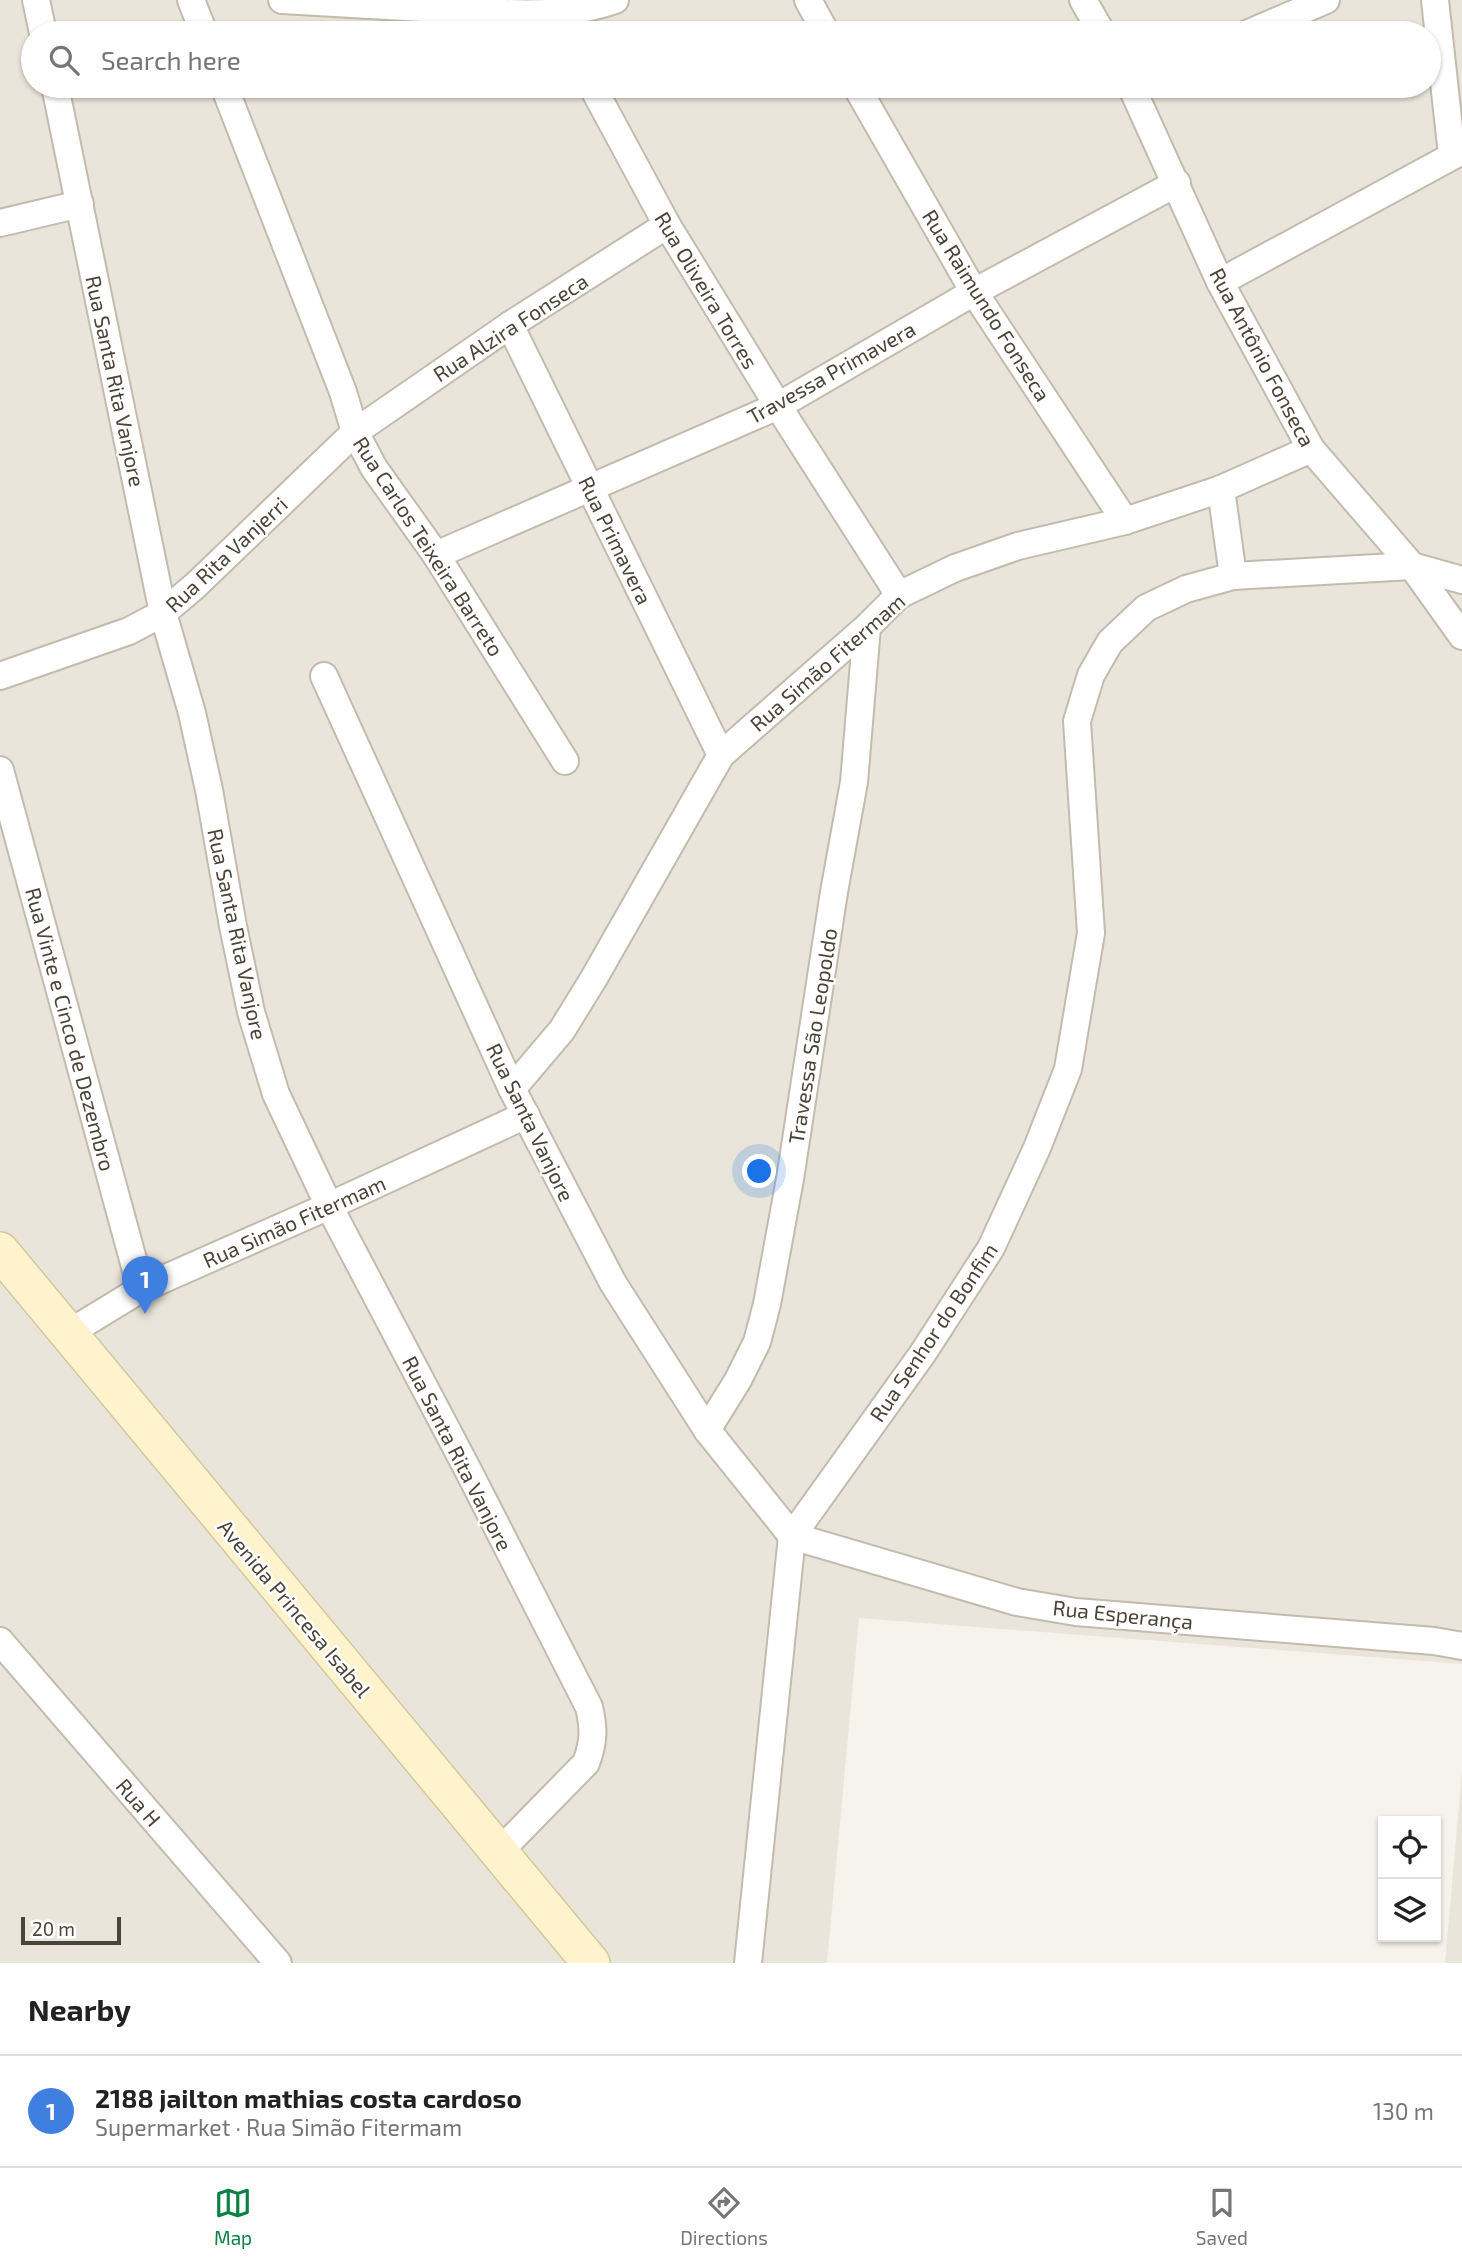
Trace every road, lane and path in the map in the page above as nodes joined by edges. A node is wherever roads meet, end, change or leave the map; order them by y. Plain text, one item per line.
1 (36, 0) edge
2 (191, 0) edge
3 (282, 0) edge
4 (615, 0) edge
5 (808, 0) edge
6 (1083, 0) edge
7 (1326, 0) edge
8 (1434, 0) edge
9 (554, 16) edge
10 (40, 21) edge
11 (199, 21) edge
12 (819, 21) edge
13 (1095, 21) edge
14 (1277, 21) edge
15 (1437, 21) edge
16 (1441, 47) edge
17 (58, 98) edge
18 (229, 98) edge
19 (598, 98) edge
20 (863, 98) edge
21 (1137, 98) edge
22 (1457, 153) edge
23 (1177, 183) junction
24 (80, 204) junction
25 (0, 223) edge
26 (667, 225) junction
27 (1220, 282) junction
28 (974, 292) junction
29 (510, 326) junction
30 (778, 406) junction
31 (355, 432) junction
32 (1311, 449) junction
33 (591, 488) junction
34 (1221, 489) junction
35 (1125, 520) junction
36 (436, 555) junction
37 (1412, 566) junction
38 (1233, 576) junction
39 (1462, 580) edge
40 (899, 595) junction
41 (163, 613) junction
42 (867, 627) junction
43 (1462, 635) edge
44 (0, 676) edge
45 (324, 676) dead end
46 (721, 755) junction
47 (565, 761) dead end
48 (0, 770) edge
49 (512, 1089) junction
50 (526, 1115) junction
51 (329, 1206) junction
52 (0, 1251) edge
53 (141, 1289) junction
54 (67, 1334) junction
55 (707, 1430) junction
56 (792, 1536) junction
57 (0, 1641) edge
58 (1462, 1646) edge
59 (498, 1853) junction
60 (278, 1963) edge
61 (591, 1963) edge
62 (748, 1963) edge

1 - 10 street
2 - 11 street
3 - 9 street
4 - 9 street
5 - 12 street
6 - 13 street
7 - 14 street
8 - 15 street
16 - 22 street
17 - 24 street, Rua Santa Rita Vanjore
18 - 31 street, Rua Carlos Teixeira Barreto
19 - 26 street, Rua Oliveira Torres
20 - 28 street, Rua Raimundo Fonseca
21 - 23 street, Rua Antônio Fonseca
22 - 27 street
23 - 27 street, Rua Antônio Fonseca
23 - 28 street, Travessa Primavera
24 - 25 street
24 - 41 street, Rua Santa Rita Vanjore
26 - 29 street, Rua Alzira Fonseca
26 - 30 street, Rua Oliveira Torres
27 - 32 street, Rua Antônio Fonseca
28 - 30 street, Travessa Primavera
28 - 35 street, Rua Raimundo Fonseca
29 - 31 street, Rua Alzira Fonseca
29 - 33 street, Rua Primavera
30 - 33 street, Travessa Primavera
30 - 40 street, Rua Oliveira Torres
31 - 36 street, Rua Carlos Teixeira Barreto
31 - 41 street, Rua Rita Vanjerri
32 - 34 street, Rua Simão Fitermam
32 - 37 street, Rua Antônio Fonseca
33 - 36 street, Travessa Primavera
33 - 46 street, Rua Primavera
34 - 35 street, Rua Simão Fitermam
34 - 38 street
35 - 40 street, Rua Simão Fitermam
36 - 47 street, Rua Carlos Teixeira Barreto
37 - 38 street, Rua Senhor do Bonfim
37 - 39 street
37 - 43 street, Rua Antônio Fonseca
38 - 56 street, Rua Senhor do Bonfim
40 - 42 street, Rua Simão Fitermam
41 - 44 street, Rua Rita Vanjerri
41 - 51 street, Rua Santa Rita Vanjore
42 - 46 street, Rua Simão Fitermam
42 - 55 street, Travessa São Leopoldo
45 - 49 street, Rua Santa Vanjore
46 - 49 street, Rua Simão Fitermam
48 - 53 street, Rua Vinte e Cinco de Dezembro
49 - 50 street, Rua Santa Vanjore
50 - 51 street, Rua Simão Fitermam
50 - 55 street, Rua Santa Vanjore
51 - 53 street, Rua Simão Fitermam
51 - 59 street, Rua Santa Rita Vanjore
52 - 54 street, Avenida Princesa Isabel
53 - 54 street, Rua Simão Fitermam
54 - 59 street, Avenida Princesa Isabel
55 - 56 street, Rua Santa Vanjore
56 - 58 street, Rua Esperança
56 - 62 street, Rua Senhor do Bonfim
57 - 60 street, Rua H
59 - 61 street, Avenida Princesa Isabel

